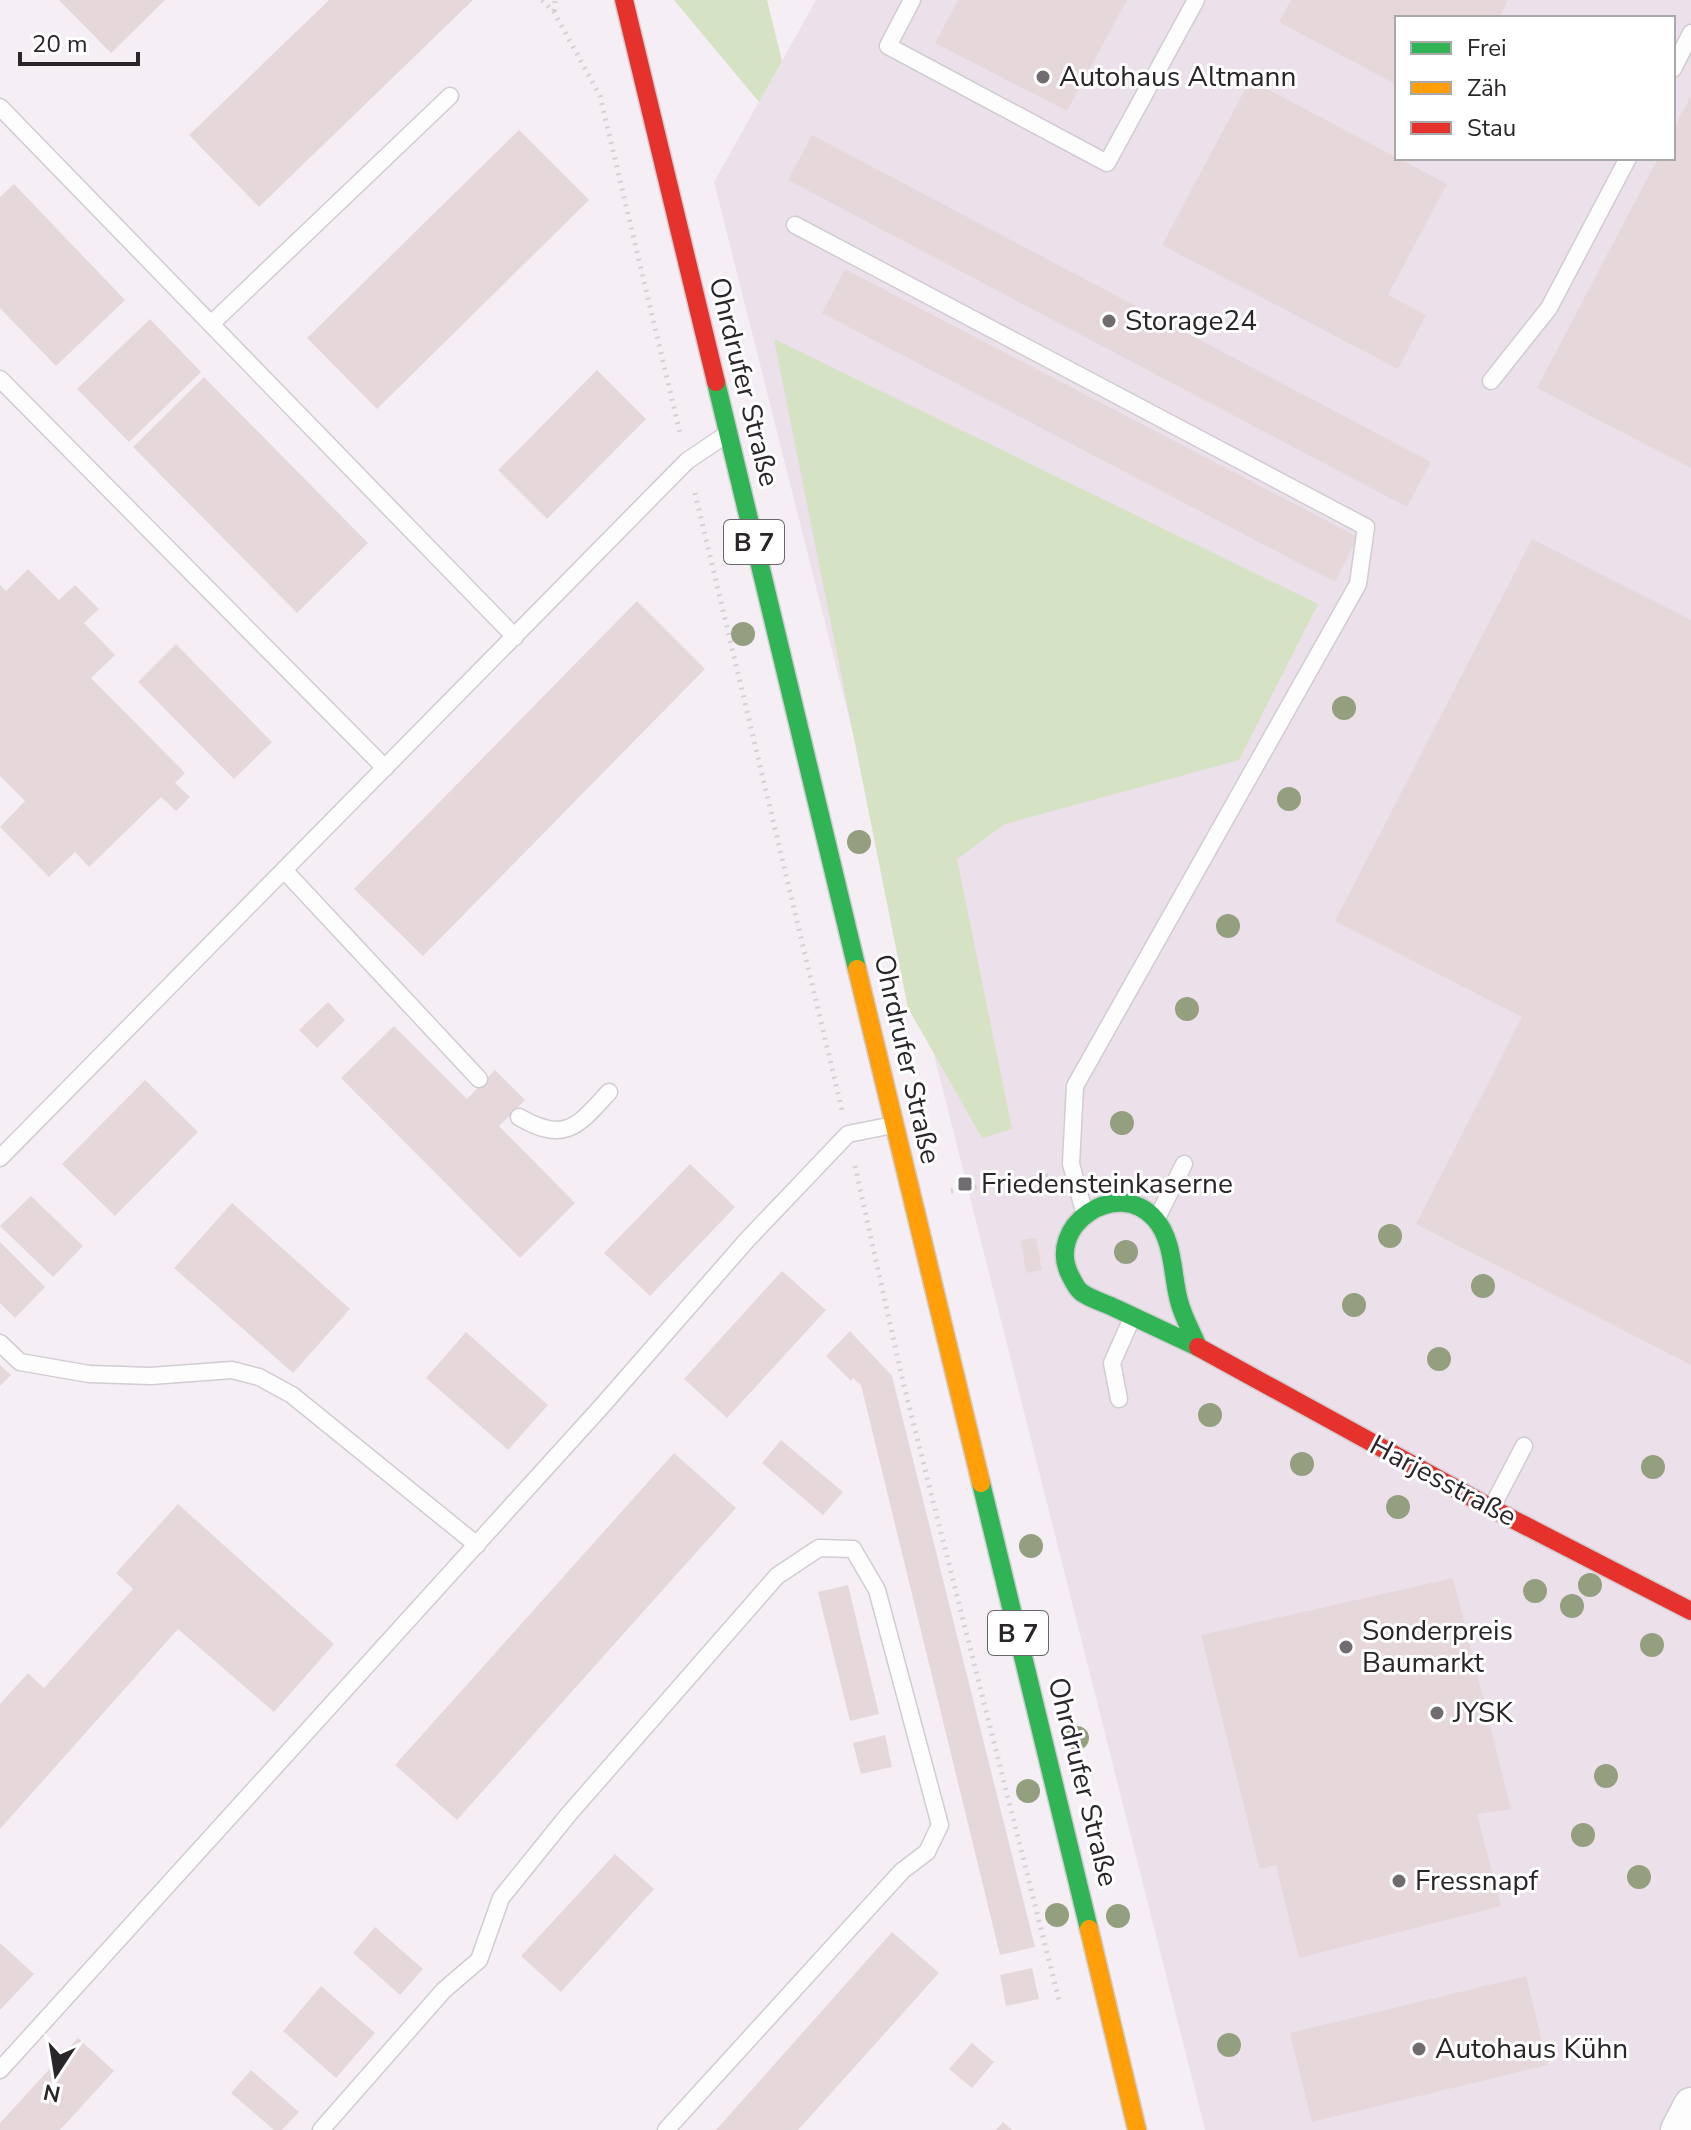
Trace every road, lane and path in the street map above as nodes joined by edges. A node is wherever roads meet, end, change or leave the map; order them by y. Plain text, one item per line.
1 (542, 0) edge
2 (555, 0) edge
3 (624, 0) edge
4 (912, 0) edge
5 (1196, 0) edge
6 (554, 12) junction
7 (1691, 33) edge
8 (1675, 65) edge
9 (450, 96) dead end
10 (0, 107) edge
11 (1627, 160) edge
12 (795, 225) dead end
13 (211, 324) junction
14 (0, 379) edge
15 (1491, 381) dead end
16 (727, 433) junction
17 (687, 461) junction
18 (515, 637) junction
19 (385, 768) junction
20 (284, 870) junction
21 (479, 1079) dead end
22 (609, 1092) dead end
23 (519, 1117) dead end
24 (894, 1124) junction
25 (848, 1134) junction
26 (0, 1158) edge
27 (1184, 1164) dead end
28 (1073, 1172) junction
29 (912, 1198) junction
30 (1084, 1212) junction
31 (1156, 1220) junction
32 (1132, 1318) junction
33 (0, 1343) edge
34 (1198, 1347) junction
35 (1119, 1399) dead end
36 (1524, 1446) dead end
37 (1491, 1508) junction
38 (477, 1545) junction
39 (1691, 1611) edge
40 (1062, 2012) dead end
41 (0, 2070) edge
42 (1691, 2105) edge
43 (321, 2130) edge
44 (666, 2130) edge
45 (1137, 2130) edge
46 (1678, 2130) edge

1 - 6 path
2 - 6 path
3 - 16 main road, Ohrdrufer Straße / B 7
4 - 5 lane
6 - 17 path
7 - 8 lane
9 - 13 lane
10 - 13 lane
11 - 15 lane
12 - 28 lane
13 - 18 lane
14 - 19 lane
16 - 17 lane
16 - 24 main road, Ohrdrufer Straße / B 7
17 - 18 lane
17 - 25 path
18 - 19 lane
19 - 20 lane
20 - 21 lane
20 - 26 lane
22 - 23 lane
24 - 25 lane
24 - 29 main road, Ohrdrufer Straße / B 7
25 - 38 lane
25 - 40 path
27 - 31 lane
28 - 29 path
28 - 30 lane
29 - 45 main road, Ohrdrufer Straße / B 7
30 - 31 main road
30 - 32 main road, Harjesstraße
31 - 34 main road
32 - 34 main road, Harjesstraße
32 - 35 lane
33 - 38 lane
34 - 37 main road, Harjesstraße
36 - 37 lane
37 - 39 main road, Harjesstraße
38 - 41 lane
42 - 46 street
43 - 44 lane

